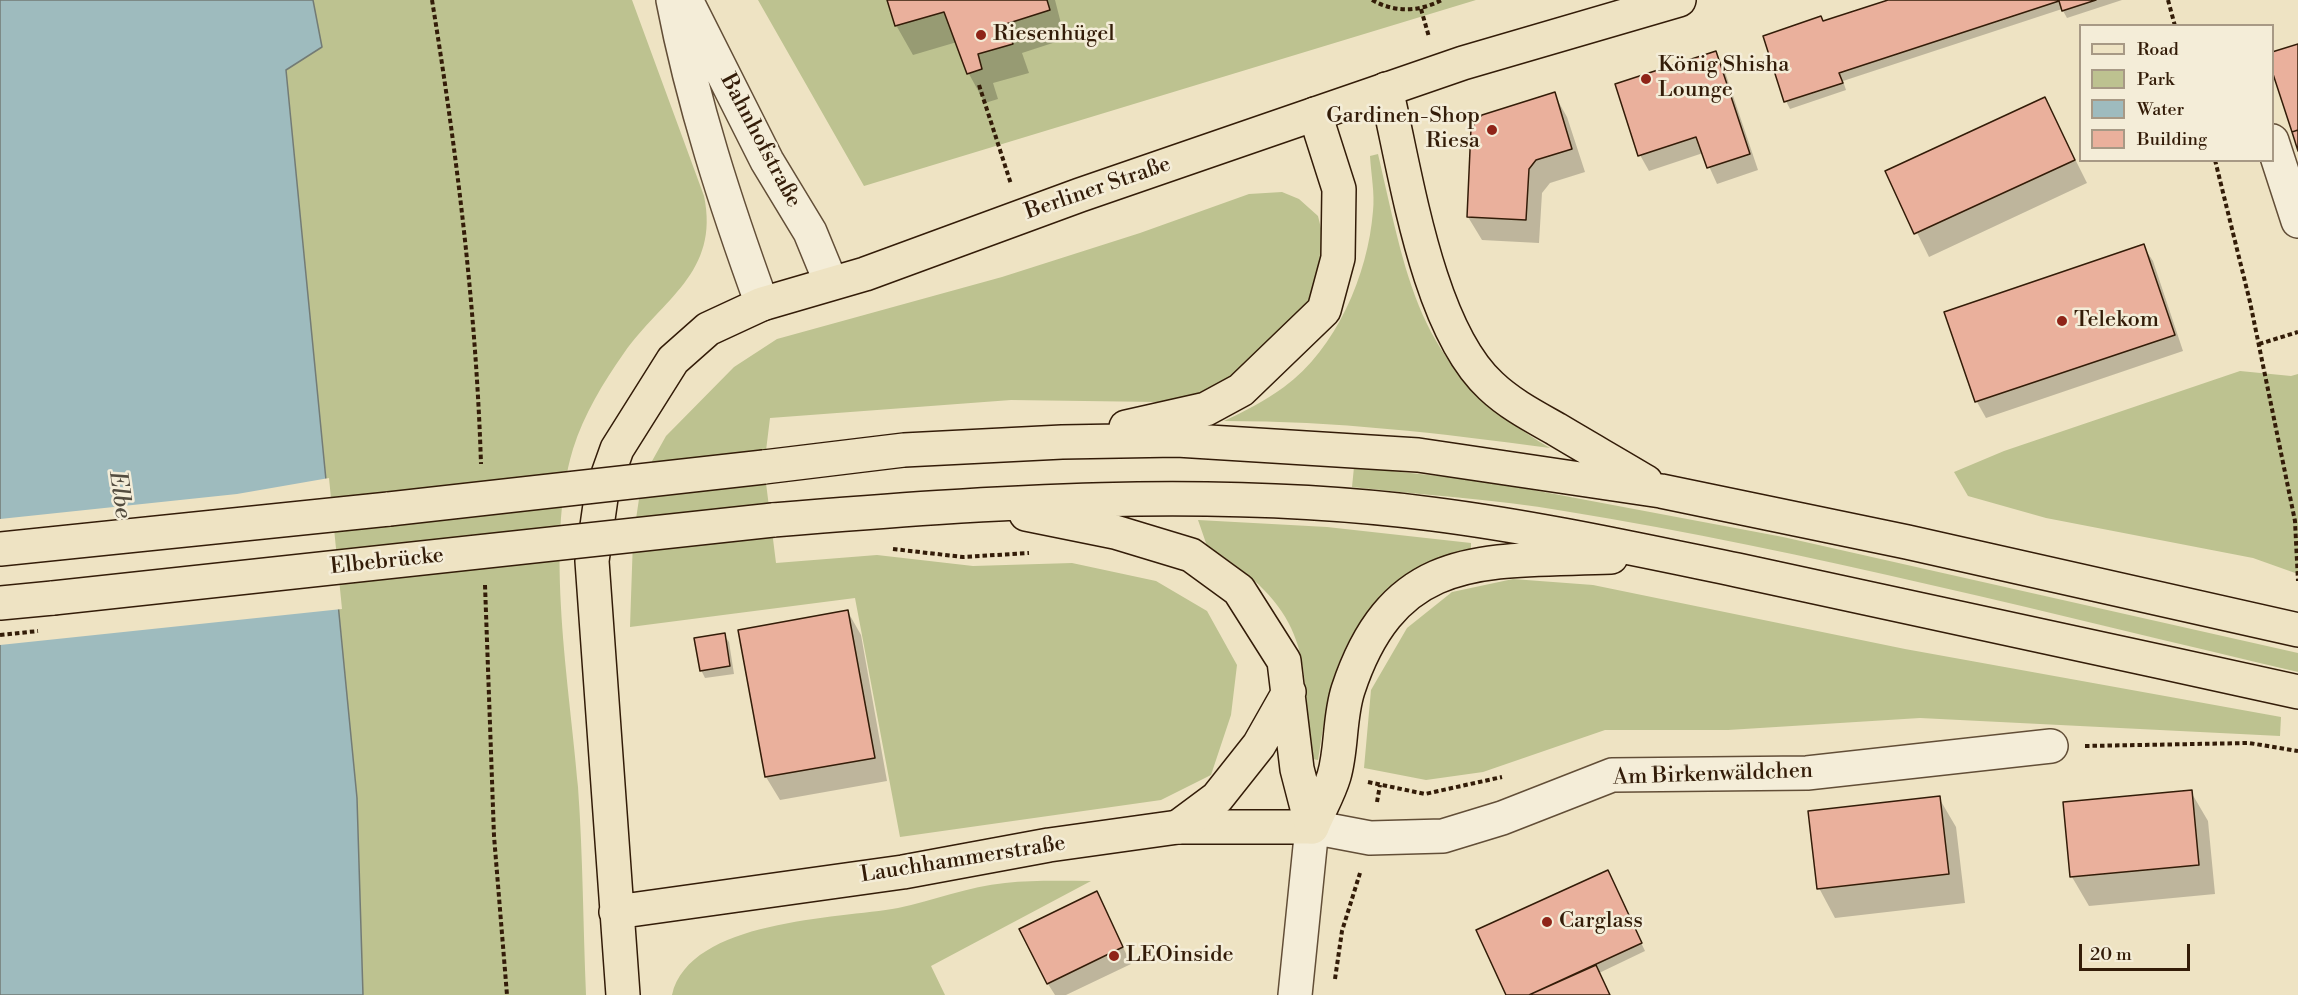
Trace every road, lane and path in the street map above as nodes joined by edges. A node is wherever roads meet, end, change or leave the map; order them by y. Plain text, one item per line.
1 (673, 0) edge
2 (686, 0) edge
3 (1372, 0) edge
4 (1442, 0) edge
5 (1679, 0) edge
6 (2168, 0) edge
7 (2174, 24) edge
8 (980, 84) dead end
9 (1386, 89) junction
10 (1315, 114) junction
11 (2274, 147) edge
12 (2215, 162) edge
13 (1010, 182) dead end
14 (2298, 221) edge
15 (831, 283) junction
16 (762, 304) junction
17 (2298, 332) edge
18 (2259, 344) junction
19 (1062, 442) junction
20 (1660, 491) junction
21 (977, 504) junction
22 (883, 548) dead end
23 (0, 549) edge
24 (1034, 553) dead end
25 (1661, 555) junction
26 (2298, 581) edge
27 (0, 603) edge
28 (2298, 630) edge
29 (1289, 692) junction
30 (2298, 692) edge
31 (2051, 746) joint
32 (2298, 751) edge
33 (1512, 780) dead end
34 (1362, 781) dead end
35 (1380, 784) junction
36 (1178, 827) junction
37 (1312, 827) junction
38 (1370, 838) junction
39 (616, 912) junction
40 (1335, 984) dead end
41 (622, 995) edge
42 (1295, 995) edge

1 - 16 street, Bahnhofstraße
2 - 15 street, Bahnhofstraße
3 - 4 path
5 - 9 main road, Berliner Straße
6 - 7 path
8 - 13 path
9 - 10 main road, Berliner Straße
9 - 20 main road
10 - 15 main road, Berliner Straße
10 - 19 main road
11 - 14 street
12 - 18 path
15 - 16 main road, Berliner Straße
16 - 39 main road, Berliner Straße
17 - 18 path
18 - 26 path
19 - 20 main road
19 - 23 main road, bridge
20 - 28 main road
21 - 25 main road
21 - 27 main road, Elbebrücke, bridge
21 - 29 main road
22 - 24 path
25 - 30 main road
25 - 37 main road
29 - 36 main road
29 - 37 main road
31 - 32 path
31 - 38 street, Am Birkenwäldchen
33 - 35 path
34 - 35 path
35 - 38 path
36 - 37 main road, Lauchhammerstraße
36 - 39 main road, Lauchhammerstraße
37 - 38 street, Am Birkenwäldchen
37 - 42 street
38 - 40 path
39 - 41 main road

